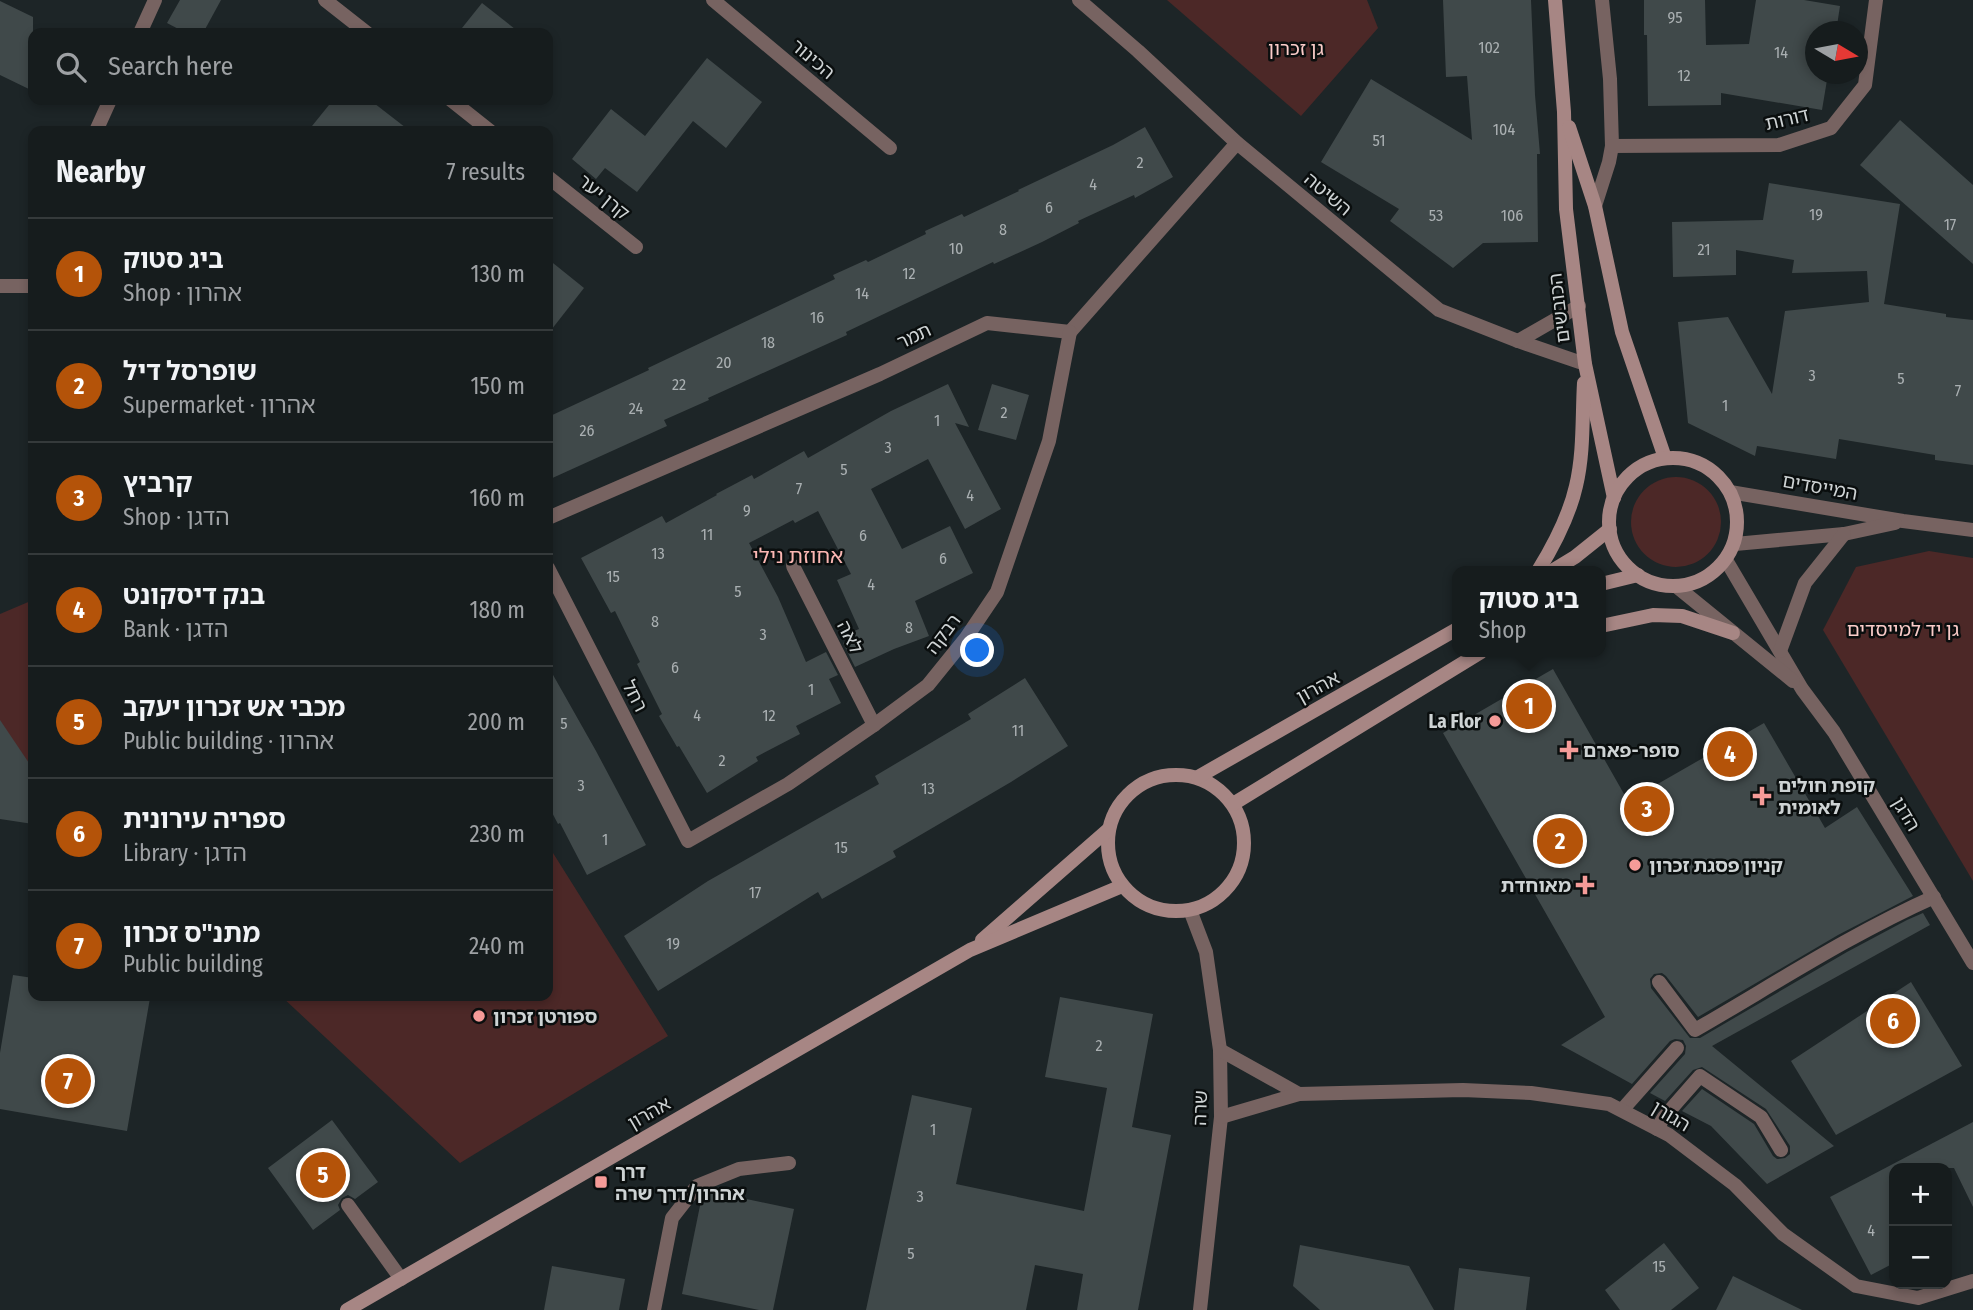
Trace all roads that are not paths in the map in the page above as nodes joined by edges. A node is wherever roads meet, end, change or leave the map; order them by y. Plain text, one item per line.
1 (155, 0) edge
2 (325, 0) edge
3 (713, 0) edge
4 (1079, 0) edge
5 (1555, 0) edge
6 (1602, 0) edge
7 (1876, 0) edge
8 (142, 28) edge
9 (361, 28) edge
10 (108, 105) edge
11 (457, 105) edge
12 (1564, 112) junction
13 (98, 126) edge
14 (484, 126) edge
15 (1237, 143) junction
16 (1612, 146) junction
17 (890, 148) dead end
18 (553, 181) edge
19 (1595, 206) junction
20 (636, 247) dead end
21 (0, 286) edge
22 (28, 286) edge
23 (1579, 306) junction
24 (1070, 332) junction
25 (1518, 341) junction
26 (1585, 364) junction
27 (1665, 458) junction
28 (1730, 492) junction
29 (1614, 498) junction
30 (553, 516) edge
31 (1903, 521) junction
32 (1610, 529) junction
33 (1973, 530) edge
34 (1844, 534) junction
35 (1735, 544) junction
36 (1726, 560) junction
37 (793, 566) dead end
38 (1541, 566) edge
39 (1560, 566) edge
40 (1638, 575) junction
41 (553, 578) edge
42 (1606, 583) edge
43 (1675, 586) junction
44 (1606, 625) edge
45 (1452, 632) edge
46 (1733, 633) junction
47 (1780, 651) junction
48 (1473, 657) edge
49 (1802, 689) junction
50 (874, 725) junction
51 (1198, 777) junction
52 (1233, 804) junction
53 (1109, 829) junction
54 (688, 841) joint
55 (1122, 886) junction
56 (1934, 897) junction
57 (1191, 910) junction
58 (970, 950) junction
59 (1973, 962) edge
60 (1659, 982) dead end
61 (1676, 1048) dead end
62 (1220, 1050) junction
63 (1299, 1094) junction
64 (1622, 1110) junction
65 (1220, 1117) junction
66 (1657, 1129) junction
67 (1781, 1150) dead end
68 (789, 1163) dead end
69 (348, 1205) dead end
70 (401, 1279) junction
71 (1973, 1281) edge
72 (346, 1310) edge
73 (654, 1310) edge
74 (1200, 1310) edge

1 - 8 street
2 - 9 street
3 - 17 street, הכינור
4 - 15 street, השיטה
5 - 12 street, הכובשים
6 - 16 street
7 - 16 street, דורות
10 - 13 street
11 - 14 street
12 - 19 street, הכובשים
12 - 23 street, הכובשים
15 - 24 street
15 - 25 street, השיטה
16 - 19 street
18 - 20 street, קרן יער
19 - 27 street, הכובשים
21 - 22 street
23 - 25 street
23 - 26 street, הכובשים
24 - 30 street, תמר
24 - 50 street, רבקה
25 - 26 street, השיטה
26 - 29 street, הכובשים
26 - 38 street
27 - 28 street
27 - 29 street
28 - 31 street, המייסדים
28 - 35 street
29 - 32 street
31 - 33 street, המייסדים
31 - 34 street, המייסדים
32 - 39 street
32 - 40 street
34 - 35 street, המייסדים
34 - 47 street
35 - 36 street
36 - 43 street
36 - 47 street, הדגן
37 - 50 street, לאה
40 - 42 street
40 - 43 street
41 - 54 street, רחל
43 - 46 street, הדגן
44 - 46 street
45 - 51 street, אהרון
46 - 49 street, הדגן
47 - 49 street, הדגן
48 - 52 street
49 - 56 street, הדגן
50 - 54 street, רבקה
51 - 52 street
51 - 53 street
52 - 57 street
53 - 55 street
53 - 58 street, אהרון
55 - 57 street
55 - 58 street, אהרון
56 - 59 street, הדגן
56 - 60 street
57 - 62 street, שרה
58 - 70 street, אהרון
61 - 64 street
62 - 63 street
62 - 65 street, שרה
63 - 64 street, הגורן
63 - 65 street, הגורן
64 - 66 street, הגורן
65 - 74 street, שרה
66 - 67 street
66 - 71 street, הגורן
68 - 73 street
69 - 70 street
70 - 72 street, אהרון

